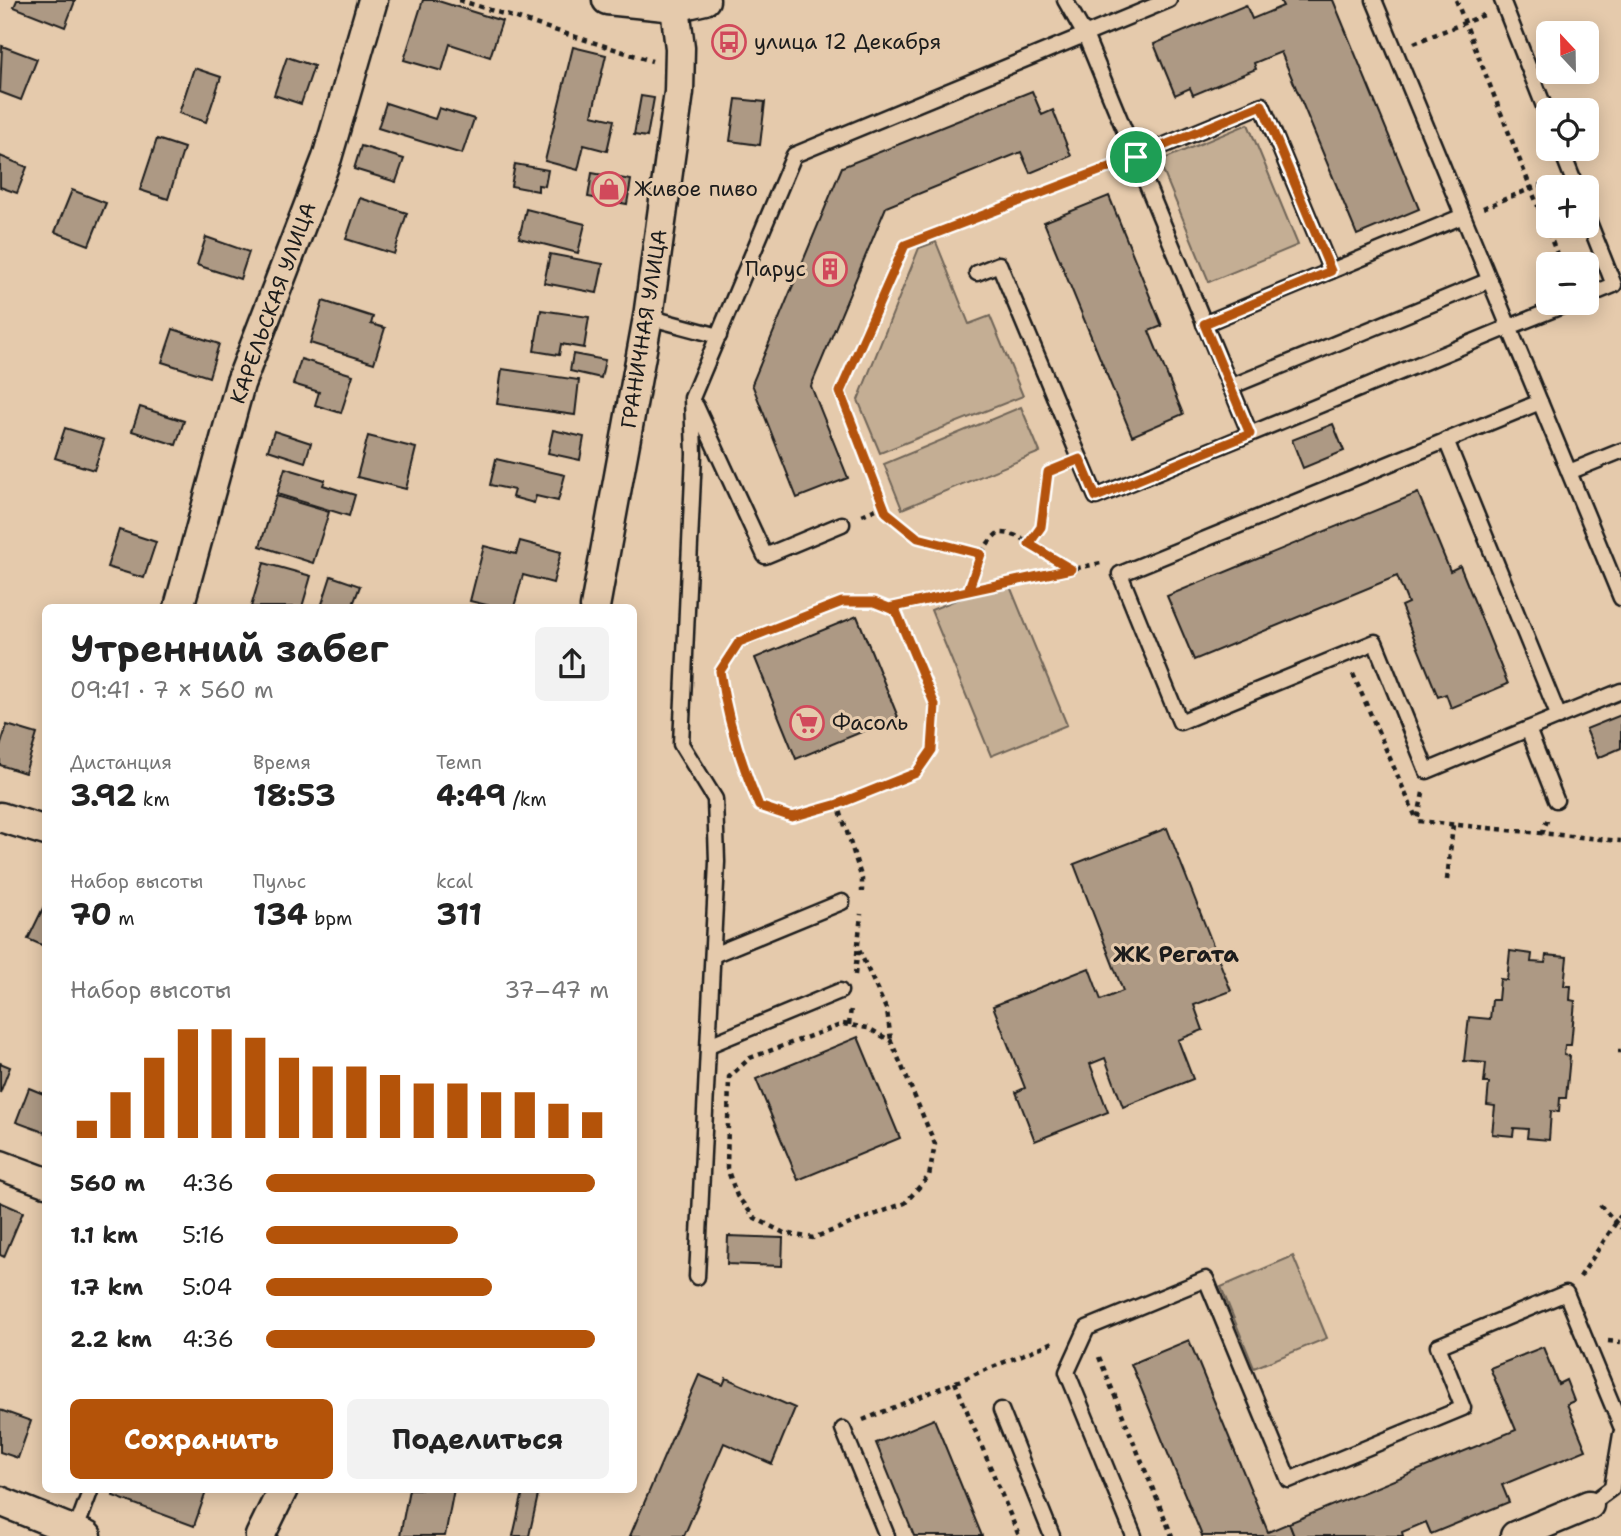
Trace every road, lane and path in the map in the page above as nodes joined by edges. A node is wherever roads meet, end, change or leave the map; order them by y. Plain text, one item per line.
1 (373, 0) edge
2 (459, 0) edge
3 (607, 0) edge
4 (705, 0) edge
5 (1065, 0) edge
6 (1169, 0) edge
7 (1374, 0) edge
8 (1456, 0) edge
9 (1503, 4) edge
10 (675, 7) junction
11 (1465, 23) junction
12 (1085, 35) junction
13 (1395, 51) junction
14 (680, 69) junction
15 (1541, 98) edge
16 (1136, 157) junction
17 (1565, 161) edge
18 (1570, 173) joint
19 (1531, 188) junction
20 (1463, 216) junction
21 (1595, 238) edge
22 (1556, 252) edge
23 (1331, 271) junction
24 (977, 273) dead end
25 (1490, 280) junction
26 (1599, 291) edge
27 (1540, 315) edge
28 (648, 317) junction
29 (1204, 324) junction
30 (1509, 327) junction
31 (719, 336) junction
32 (1230, 387) junction
33 (692, 398) junction
34 (1540, 402) junction
35 (1250, 434) junction
36 (1446, 440) junction
37 (1621, 451) edge
38 (1080, 459) junction
39 (1569, 472) junction
40 (842, 524) dead end
41 (1029, 544) junction
42 (981, 554) junction
43 (1071, 569) junction
44 (1120, 574) junction
45 (968, 591) junction
46 (1621, 598) edge
47 (180, 604) edge
48 (596, 604) edge
49 (889, 608) junction
50 (1344, 655) junction
51 (1621, 691) edge
52 (1559, 717) junction
53 (1528, 729) junction
54 (1427, 771) junction
55 (1556, 800) dead end
56 (838, 804) junction
57 (0, 817) edge
58 (1417, 821) junction
59 (1453, 825) junction
60 (42, 830) edge
61 (1621, 841) edge
62 (1447, 880) dead end
63 (842, 902) dead end
64 (859, 950) junction
65 (713, 955) junction
66 (849, 993) junction
67 (849, 1025) junction
68 (891, 1041) junction
69 (709, 1045) junction
70 (0, 1165) edge
71 (42, 1181) edge
72 (1601, 1205) dead end
73 (1621, 1215) edge
74 (1616, 1222) junction
75 (1621, 1228) edge
76 (697, 1277) dead end
77 (1566, 1293) junction
78 (1087, 1328) junction
79 (955, 1382) junction
80 (1000, 1410) dead end
81 (1621, 1426) edge
82 (843, 1429) joint
83 (1621, 1434) edge
84 (90, 1493) edge
85 (281, 1493) edge
86 (0, 1501) edge
87 (1589, 1505) joint
88 (81, 1534) edge
89 (260, 1536) edge
90 (887, 1536) edge
91 (1019, 1536) edge
92 (1052, 1536) edge
93 (1134, 1536) edge
94 (1172, 1536) edge
95 (1515, 1536) edge

1 - 47 street, КАРЕЛЬСКАЯ УЛИЦА
2 - 14 path
3 - 10 street
4 - 10 street
5 - 12 lane
6 - 12 lane
7 - 13 lane
8 - 11 path
9 - 11 path
9 - 15 lane
10 - 14 street, ГРАНИЧНАЯ УЛИЦА
11 - 13 path
11 - 19 path
12 - 16 lane
12 - 31 lane
13 - 20 lane
14 - 28 street, ГРАНИЧНАЯ УЛИЦА
16 - 23 lane
16 - 29 lane
16 - 42 path
17 - 18 lane
18 - 19 path
19 - 20 path
19 - 22 path
20 - 23 lane
20 - 25 lane
21 - 26 lane
23 - 29 lane
24 - 38 lane
25 - 30 lane
25 - 32 lane
27 - 30 lane
28 - 31 lane
28 - 48 street, ГРАНИЧНАЯ УЛИЦА
29 - 32 lane
30 - 34 lane
30 - 35 lane
31 - 33 lane
32 - 35 lane
33 - 40 lane
33 - 65 lane
34 - 36 lane
34 - 39 lane
35 - 38 lane
36 - 44 lane
36 - 52 lane
37 - 39 lane
38 - 41 path
39 - 46 lane
41 - 42 path
41 - 43 path
42 - 45 path
43 - 44 path
43 - 45 path
44 - 50 lane
45 - 49 path
49 - 56 path
49 - 56 path
50 - 54 lane
50 - 58 path
51 - 52 lane
52 - 53 lane
53 - 54 lane
53 - 55 lane
54 - 58 path
56 - 64 path
57 - 60 street
58 - 59 path
59 - 61 path
59 - 62 path
63 - 65 lane
64 - 66 path
64 - 68 path
65 - 69 lane
66 - 67 path
66 - 69 lane
67 - 68 path
67 - 68 path
69 - 76 lane
70 - 71 street
72 - 74 path
73 - 74 path
74 - 75 path
74 - 77 path
77 - 78 lane
77 - 81 lane
78 - 79 path
78 - 93 lane
78 - 94 path
79 - 82 path
79 - 91 path
80 - 92 lane
82 - 90 lane
83 - 87 lane
84 - 88 lane
85 - 89 street
86 - 88 street
87 - 95 street

